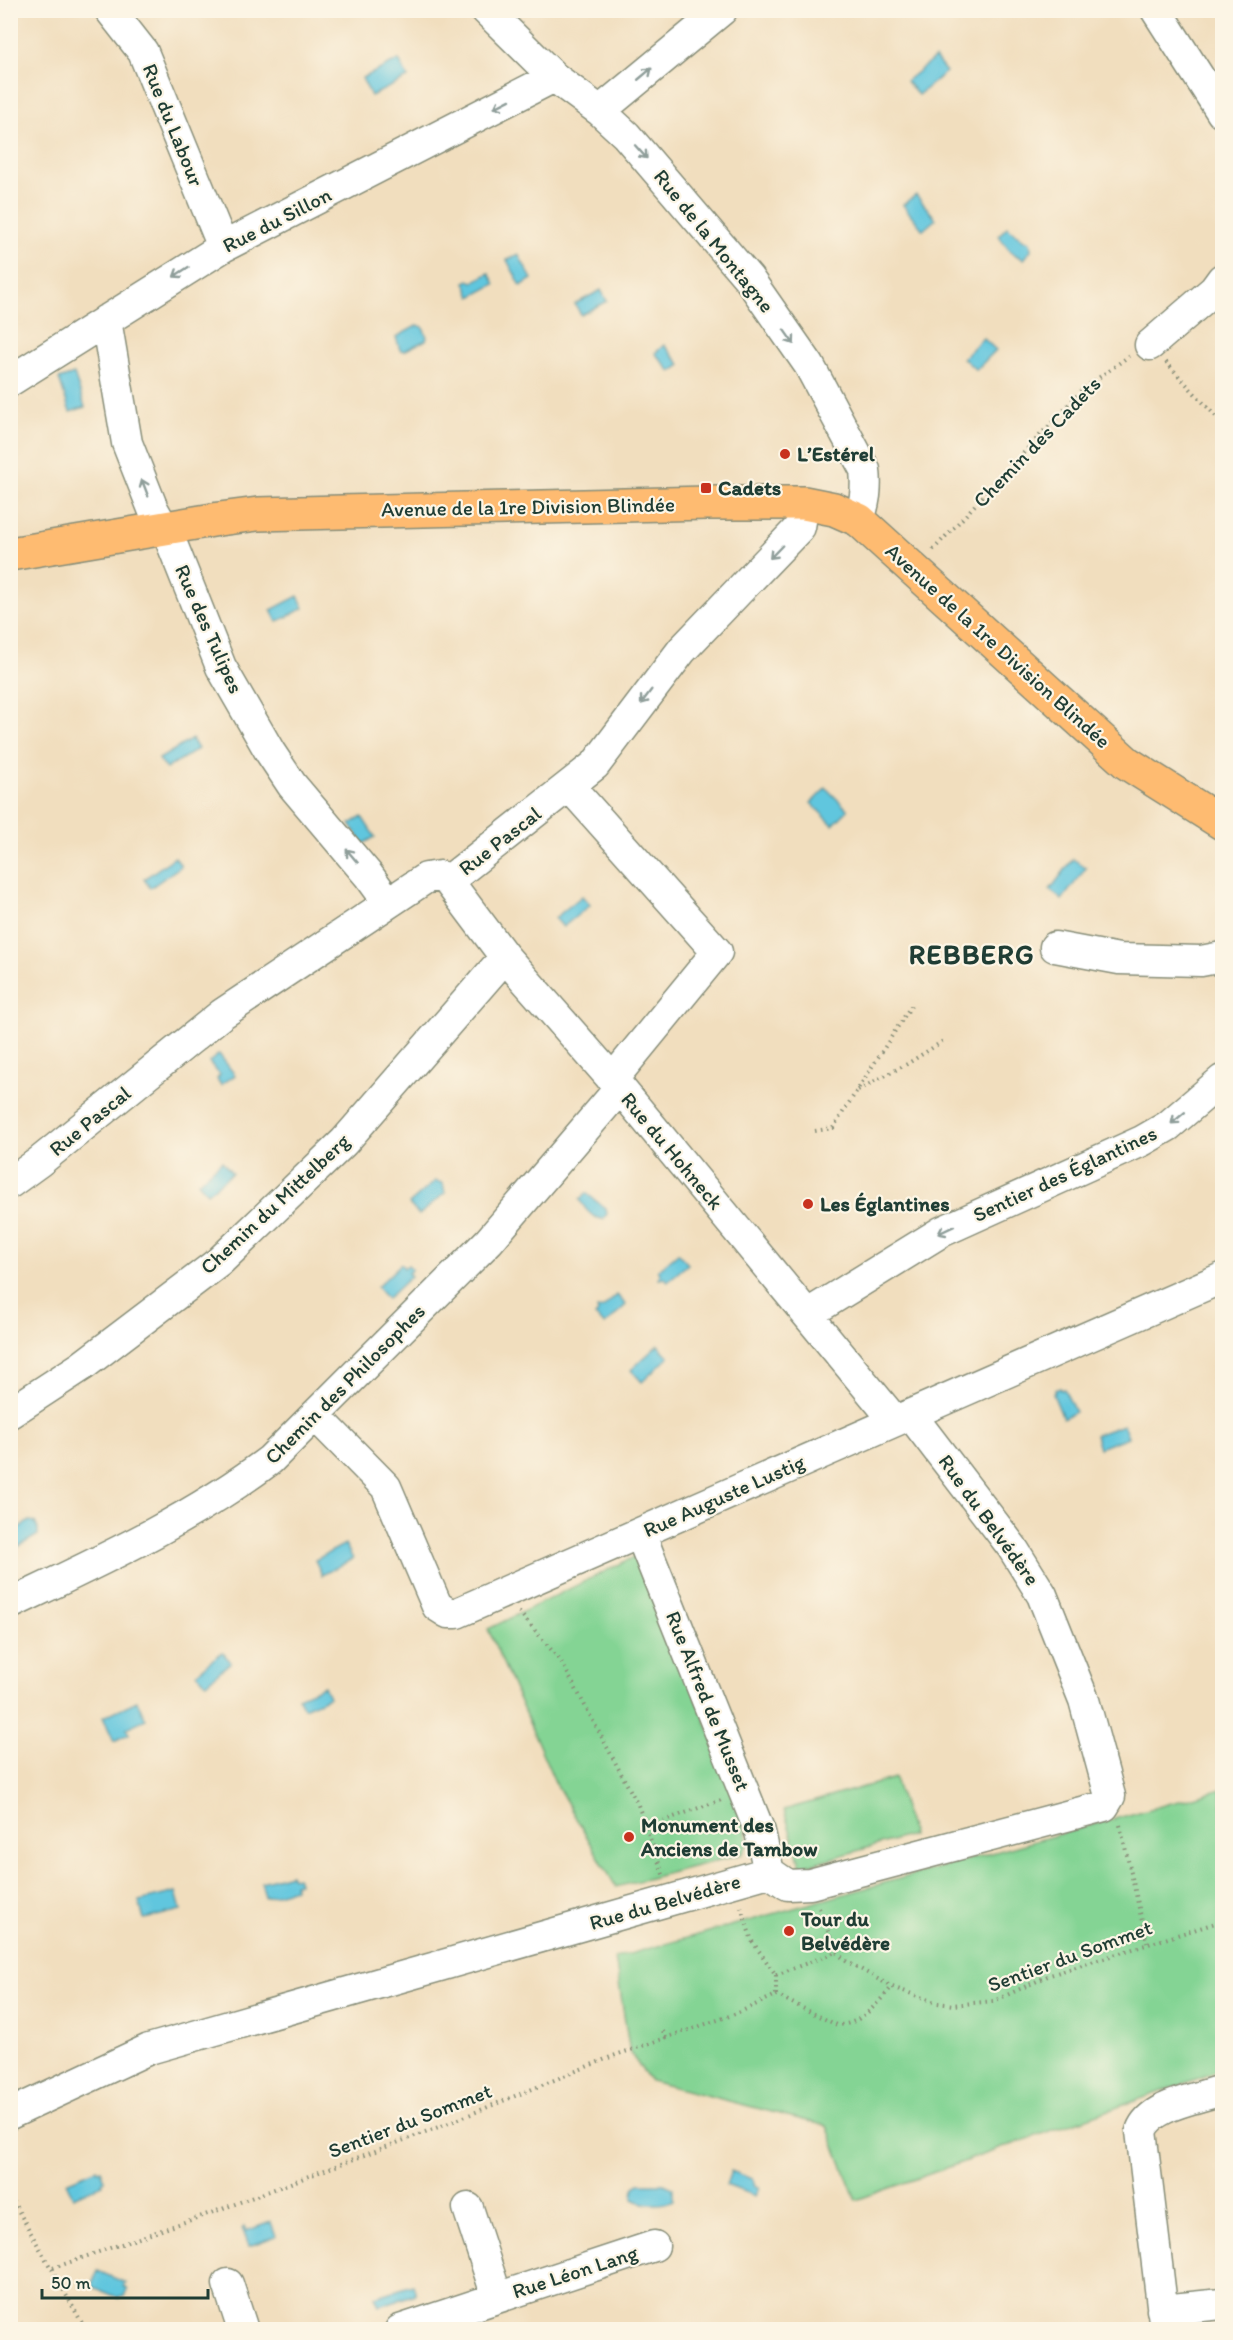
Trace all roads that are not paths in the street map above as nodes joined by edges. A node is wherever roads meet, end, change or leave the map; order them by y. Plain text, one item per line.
1 (110, 10) edge
2 (486, 10) edge
3 (722, 10) edge
4 (1155, 10) edge
5 (554, 77) junction
6 (600, 111) junction
7 (1222, 113) edge
8 (223, 247) junction
9 (1222, 279) edge
10 (106, 320) junction
11 (1150, 345) road end
12 (10, 381) edge
13 (804, 503) junction
14 (859, 520) junction
15 (164, 528) junction
16 (10, 554) edge
17 (570, 786) junction
18 (1222, 824) edge
19 (448, 881) junction
20 (388, 902) junction
21 (1055, 946) dead end
22 (506, 957) junction
23 (1222, 957) edge
24 (1222, 1080) edge
25 (616, 1084) junction
26 (10, 1183) edge
27 (1222, 1278) edge
28 (808, 1314) junction
29 (10, 1413) edge
30 (315, 1416) junction
31 (903, 1418) junction
32 (640, 1533) junction
33 (10, 1604) edge
34 (769, 1872) junction
35 (1215, 2092) dead end
36 (10, 2114) edge
37 (468, 2208) dead end
38 (654, 2246) dead end
39 (228, 2284) dead end
40 (497, 2297) junction
41 (1222, 2304) edge
42 (1164, 2320) edge
43 (243, 2330) edge
44 (400, 2330) edge

1 - 8 street, Rue du Labour
2 - 5 street, Rue de la Montagne
6 -> 3 street
4 - 7 street
5 - 6 street, Rue de la Montagne
5 -> 8 street, Rue du Sillon
6 -> 14 street, Rue de la Montagne
8 -> 10 street, Rue du Sillon
9 - 11 street
10 - 12 street, Rue du Sillon
15 -> 10 street, Rue des Tulipes
13 - 14 main road, Avenue de la 1re Division Blindée
13 - 15 main road, Avenue de la 1re Division Blindée
13 -> 17 street, Rue Pascal
14 - 18 main road, Avenue de la 1re Division Blindée
15 - 16 main road, Avenue de la 1re Division Blindée
20 -> 15 street, Rue des Tulipes
17 - 19 street, Rue Pascal
17 - 25 street, Chemin des Philosophes
19 - 20 street, Rue Pascal
19 - 22 street, Rue du Hohneck
20 - 26 street, Rue Pascal
21 - 23 street
22 - 25 street, Rue du Hohneck
22 - 29 street, Chemin du Mittelberg
24 -> 28 street, Sentier des Églantines
25 - 28 street, Rue du Hohneck
25 - 30 street, Chemin des Philosophes
27 - 31 street, Rue Auguste Lustig
28 - 31 street, Rue du Hohneck
30 - 32 street, Rue Auguste Lustig
30 - 33 street, Chemin des Philosophes
31 - 32 street, Rue Auguste Lustig
31 - 34 street, Rue du Belvédère
32 - 34 street, Rue Alfred de Musset
34 - 36 street, Rue du Belvédère
35 - 42 street
37 - 40 street, Rue Léon Lang
38 - 40 street, Rue Léon Lang
39 - 43 street
40 - 44 street, Rue Léon Lang
41 - 42 street

